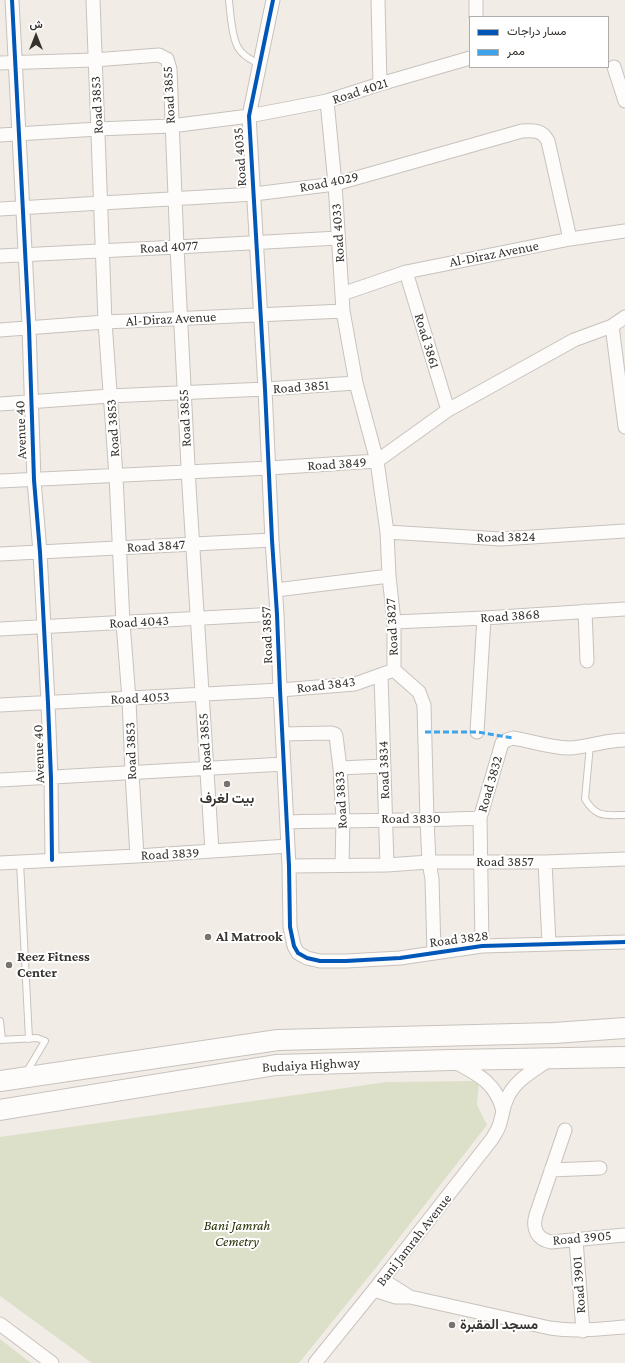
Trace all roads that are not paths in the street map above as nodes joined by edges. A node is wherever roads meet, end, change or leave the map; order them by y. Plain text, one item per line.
1 (12, 0) edge
2 (93, 0) edge
3 (229, 0) edge
4 (273, 0) edge
5 (378, 0) edge
6 (476, 0) edge
7 (476, 16) edge
8 (469, 58) edge
9 (94, 60) junction
10 (15, 62) junction
11 (0, 63) edge
12 (259, 64) junction
13 (616, 67) edge
14 (380, 84) junction
15 (327, 101) junction
16 (625, 101) edge
17 (248, 116) junction
18 (171, 126) junction
19 (98, 129) junction
20 (19, 134) junction
21 (0, 135) edge
22 (335, 184) junction
23 (254, 194) junction
24 (175, 199) junction
25 (100, 204) junction
26 (23, 208) junction
27 (0, 209) edge
28 (625, 231) edge
29 (338, 238) junction
30 (570, 239) junction
31 (256, 242) junction
32 (177, 247) junction
33 (102, 251) junction
34 (25, 255) junction
35 (0, 256) edge
36 (406, 272) junction
37 (342, 294) junction
38 (343, 311) junction
39 (261, 315) junction
40 (625, 317) edge
41 (180, 319) junction
42 (105, 322) junction
43 (612, 326) junction
44 (29, 327) junction
45 (0, 330) edge
46 (356, 383) junction
47 (265, 389) junction
48 (184, 392) junction
49 (110, 396) junction
50 (32, 402) junction
51 (0, 404) edge
52 (448, 410) junction
53 (625, 427) edge
54 (377, 461) junction
55 (269, 468) junction
56 (188, 472) junction
57 (116, 476) junction
58 (34, 480) junction
59 (0, 481) edge
60 (625, 531) edge
61 (387, 532) junction
62 (272, 540) junction
63 (192, 544) junction
64 (120, 548) junction
65 (40, 552) junction
66 (0, 554) edge
67 (389, 576) junction
68 (276, 590) junction
69 (625, 609) edge
70 (585, 611) junction
71 (278, 614) junction
72 (484, 618) junction
73 (197, 619) junction
74 (394, 622) junction
75 (123, 623) junction
76 (44, 627) junction
77 (0, 629) edge
78 (587, 661) dead end
79 (394, 670) junction
80 (380, 674) junction
81 (280, 690) junction
82 (201, 695) junction
83 (129, 699) junction
84 (48, 703) junction
85 (0, 705) edge
86 (478, 732) dead end
87 (282, 734) junction
88 (625, 740) edge
89 (590, 745) junction
90 (284, 764) junction
91 (384, 766) junction
92 (340, 768) junction
93 (206, 769) junction
94 (132, 773) junction
95 (51, 778) junction
96 (0, 780) edge
97 (625, 815) edge
98 (480, 818) junction
99 (385, 819) junction
100 (343, 820) junction
101 (427, 820) junction
102 (287, 822) junction
103 (288, 846) junction
104 (212, 851) junction
105 (137, 856) junction
106 (625, 859) edge
107 (52, 860) junction
108 (20, 862) junction
109 (429, 862) junction
110 (480, 862) junction
111 (546, 862) junction
112 (0, 863) edge
113 (342, 865) junction
114 (387, 865) junction
115 (289, 866) junction
116 (625, 942) edge
117 (549, 944) junction
118 (482, 946) junction
119 (298, 953) joint
120 (434, 953) junction
121 (0, 1021) edge
122 (625, 1028) edge
123 (29, 1038) junction
124 (1, 1040) edge
125 (625, 1057) edge
126 (552, 1058) junction
127 (451, 1060) junction
128 (24, 1078) junction
129 (0, 1081) edge
130 (0, 1110) edge
131 (503, 1111) junction
132 (565, 1130) dead end
133 (600, 1168) dead end
134 (551, 1170) junction
135 (625, 1234) edge
136 (576, 1240) junction
137 (383, 1280) junction
138 (374, 1290) junction
139 (410, 1297) junction
140 (0, 1324) edge
141 (625, 1327) edge
142 (582, 1331) junction
143 (52, 1363) edge
144 (315, 1363) edge

1 - 10 street, Avenue 40
2 - 9 street, Road 3853
3 - 12 lane
4 - 12 street, Road 4035
5 - 14 street
6 - 7 street
8 - 14 street, Road 4021
9 - 10 street
9 - 18 street, Road 3855
9 - 19 street, Road 3853
10 - 11 street
10 - 20 street, Avenue 40
12 - 17 street, Road 4035
13 - 16 street
14 - 15 street, Road 4021
15 - 17 street, Road 4021
15 - 22 street, Road 4033
17 - 18 street, Road 4021
17 - 23 street, Road 4035
18 - 19 street, Road 4021
18 - 24 street, Road 3855
19 - 20 street, Road 4021
19 - 25 street, Road 3853
20 - 21 street, Road 4021
20 - 26 street, Avenue 40
22 - 23 street, Road 4029
22 - 29 street, Road 4033
22 - 30 street, Road 4029
23 - 24 street, Road 4029
23 - 31 street, Road 4035
24 - 25 street, Road 4029
24 - 32 street, Road 3855
25 - 26 street, Road 4029
25 - 33 street, Road 3853
26 - 27 street, Road 4029
26 - 34 street, Avenue 40
28 - 30 street, Al-Diraz Avenue
29 - 31 street, Road 4077
29 - 37 street, Road 4033
30 - 36 street, Al-Diraz Avenue
31 - 32 street, Road 4077
31 - 39 street, Road 4035
32 - 33 street, Road 4077
32 - 41 street, Road 3855
33 - 34 street, Road 4077
33 - 42 street, Road 3853
34 - 35 street, Road 4077
34 - 44 street, Avenue 40
36 - 37 street, Al-Diraz Avenue
36 - 52 street, Road 3861
37 - 38 street, Road 3827
38 - 39 street, Al-Diraz Avenue
38 - 46 street, Road 3827
39 - 41 street, Al-Diraz Avenue
39 - 47 street, Road 3857
40 - 43 street, Road 3849
41 - 42 street, Al-Diraz Avenue
41 - 48 street, Road 3855
42 - 44 street, Al-Diraz Avenue
42 - 49 street, Road 3853
43 - 52 street, Road 3849
43 - 53 street
44 - 45 street, Al-Diraz Avenue
44 - 50 street, Avenue 40
46 - 47 street, Road 3851
46 - 54 street, Road 3827
47 - 48 street, Road 3851
47 - 55 street, Road 3857
48 - 49 street, Road 3851
48 - 56 street, Road 3855
49 - 50 street, Road 3851
49 - 57 street, Road 3853
50 - 51 street, Road 3851
50 - 58 street, Avenue 40
52 - 54 street, Road 3849
54 - 55 street, Road 3849
54 - 61 street, Road 3827
55 - 56 street, Road 3849
55 - 62 street, Road 3857
56 - 57 street, Road 3849
56 - 63 street, Road 3855
57 - 58 street, Road 3849
57 - 64 street, Road 3853
58 - 59 street, Road 3849
58 - 65 street, Avenue 40
60 - 61 street, Road 3824
61 - 67 street, Road 3827
62 - 63 street, Road 3847
62 - 68 street, Road 3857
63 - 64 street, Road 3847
63 - 73 street, Road 3855
64 - 65 street, Road 3847
64 - 75 street, Road 3853
65 - 66 street, Road 3847
65 - 76 street, Avenue 40
67 - 68 street, Road 3857
67 - 74 street, Road 3827
68 - 71 street, Road 3857
69 - 70 street, Road 3868
70 - 72 street, Road 3868
70 - 78 street
71 - 73 street, Road 4043
71 - 81 street, Road 3857
72 - 74 street, Road 3868
72 - 86 street
73 - 75 street, Road 4043
73 - 82 street, Road 3855
74 - 79 street, Road 3827
75 - 76 street, Road 4043
75 - 83 street, Road 3853
76 - 77 street, Road 4043
76 - 84 street, Avenue 40
79 - 80 street, Road 3843
79 - 101 street, Road 3827
80 - 81 street, Road 3843
80 - 91 street, Road 3834
81 - 82 street, Road 4053
81 - 87 street, Road 3857
82 - 83 street, Road 4053
82 - 93 street, Road 3855
83 - 84 street, Road 4053
83 - 94 street, Road 3853
84 - 85 street, Road 4053
84 - 95 street, Avenue 40
87 - 90 street, Road 3857
87 - 92 street, Road 3833
88 - 89 street
89 - 97 lane
89 - 98 street, Road 3832
90 - 93 street
90 - 102 street, Road 3857
91 - 92 street
91 - 99 street, Road 3834
92 - 100 street, Road 3833
93 - 94 street
93 - 104 street, Road 3855
94 - 95 street
94 - 105 street, Road 3853
95 - 96 street
95 - 107 street, Avenue 40
98 - 101 street, Road 3830
98 - 110 street, Road 3832
99 - 100 street, Road 3830
99 - 101 street, Road 3830
99 - 114 street, Road 3834
100 - 102 street, Road 3830
100 - 113 street, Road 3833
101 - 109 street, Road 3827
102 - 103 street, Road 3857
103 - 104 street, Road 3839
103 - 115 street, Road 3857
104 - 105 street, Road 3839
105 - 107 street, Road 3839
106 - 111 street, Road 3857
107 - 108 street, Road 3839
108 - 112 street, Road 3839
108 - 123 lane
109 - 110 street, Road 3857
109 - 114 street, Road 3857
109 - 120 street, Road 3827
110 - 111 street, Road 3857
110 - 118 street, Road 3832
111 - 117 street
113 - 114 street, Road 3857
113 - 115 street, Road 3857
115 - 119 street, Road 3857
116 - 117 street, Road 3828
117 - 118 street, Road 3828
118 - 120 street, Road 3828
119 - 120 street, Road 3828
121 - 124 lane
122 - 128 main road, Budaiya Highway
123 - 124 lane
123 - 128 lane
125 - 126 main road, Budaiya Highway
126 - 127 main road, Budaiya Highway
126 - 131 street, Bani Jamrah Avenue
127 - 130 main road, Budaiya Highway
127 - 131 street
128 - 129 main road, Budaiya Highway
131 - 137 street, Bani Jamrah Avenue
132 - 134 street, Road 3905
133 - 134 street
134 - 136 street, Road 3905
135 - 136 street, Road 3905
136 - 142 street, Road 3901
137 - 138 street, Bani Jamrah Avenue
137 - 139 street
138 - 139 street
138 - 144 street, Bani Jamrah Avenue
139 - 142 street
140 - 143 street
141 - 142 street

